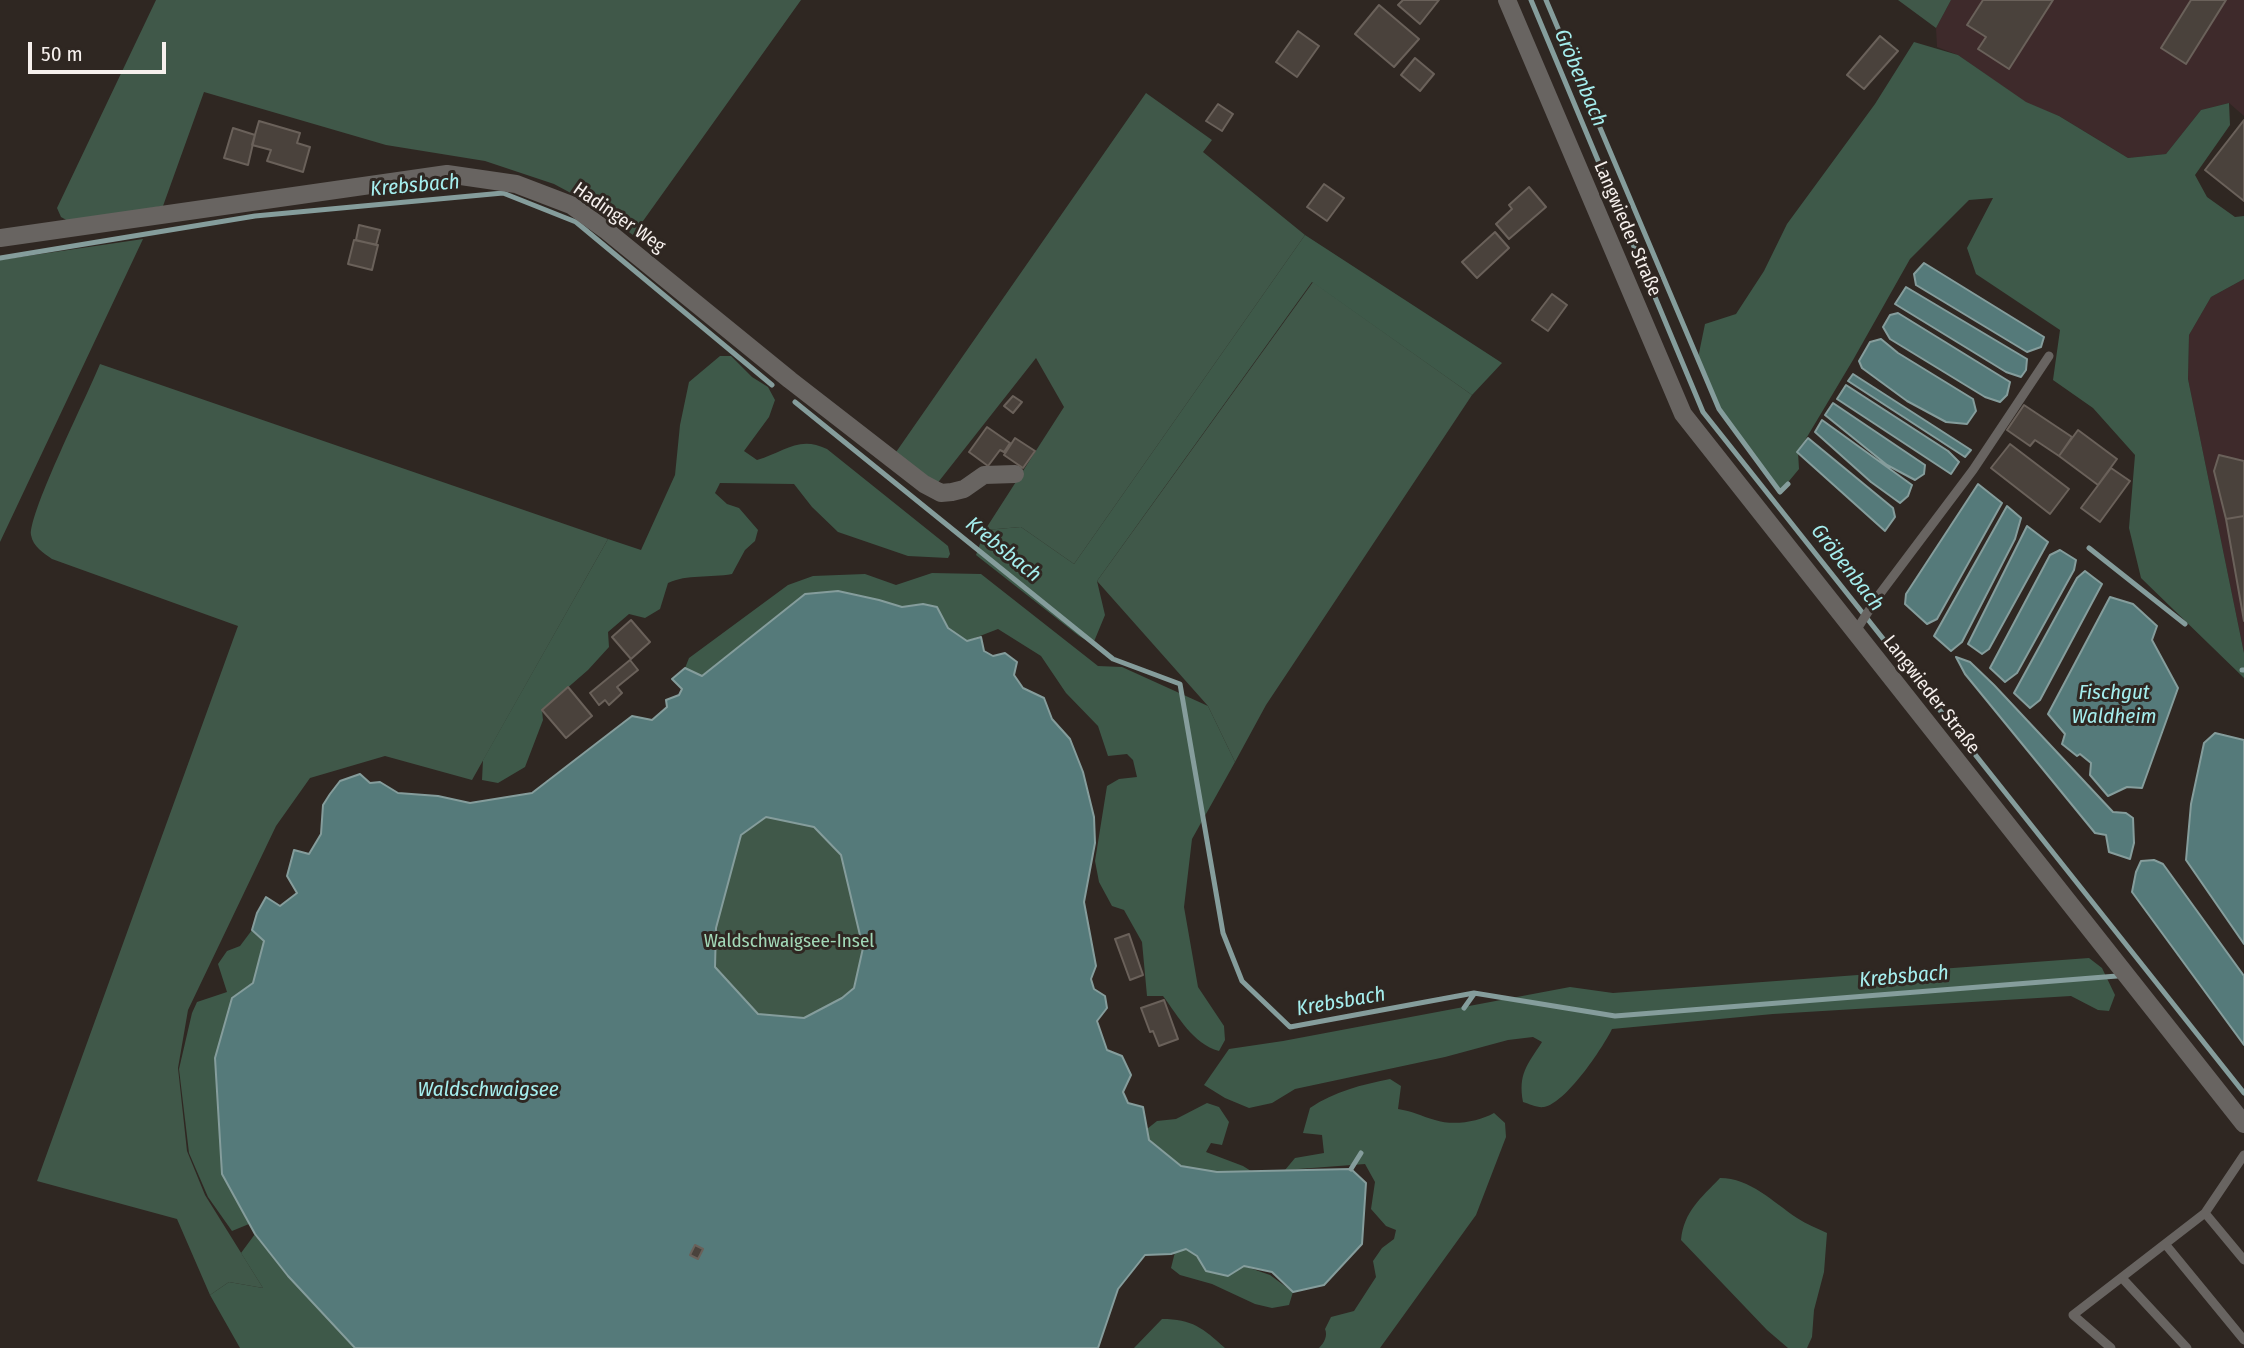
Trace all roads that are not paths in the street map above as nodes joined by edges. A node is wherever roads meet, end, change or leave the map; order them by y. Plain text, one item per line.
1 (1507, 0) edge
2 (0, 238) edge
3 (2049, 356) dead end
4 (1015, 474) dead end
5 (1857, 628) junction
6 (2244, 1124) edge
7 (2244, 1155) edge
8 (2205, 1213) junction
9 (2166, 1245) junction
10 (2244, 1260) edge
11 (2123, 1279) junction
12 (2244, 1340) edge
13 (2111, 1348) edge
14 (2187, 1348) edge

1 - 5 street, Langwieder Straße
2 - 4 street, Hadinger Weg
3 - 5 lane
5 - 6 street, Langwieder Straße
7 - 8 lane
8 - 9 lane
8 - 10 lane
9 - 11 lane
9 - 12 lane
11 - 13 lane
11 - 14 lane

